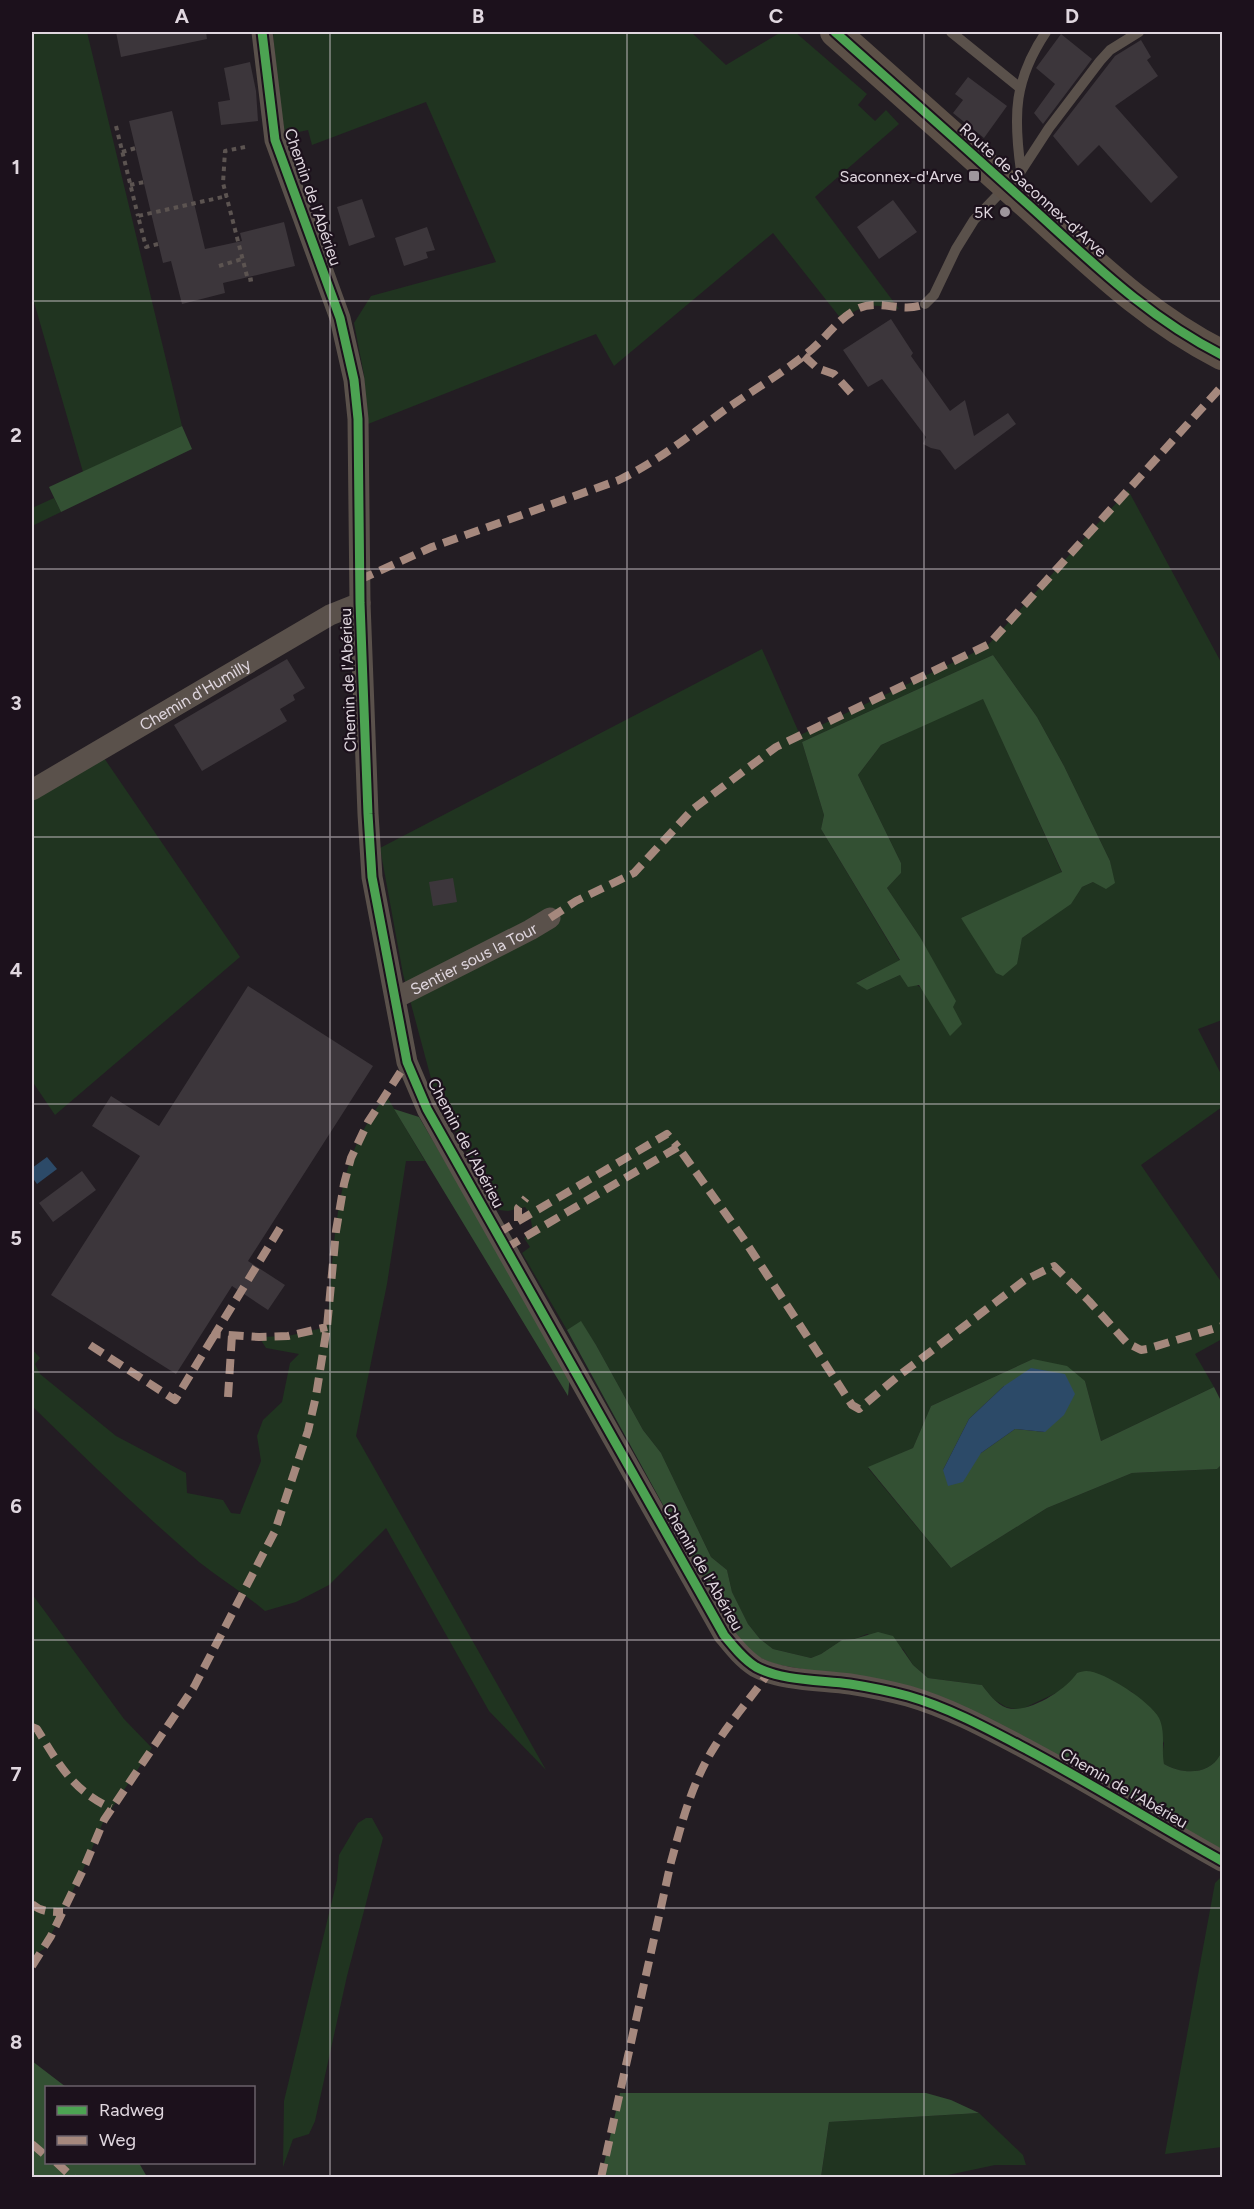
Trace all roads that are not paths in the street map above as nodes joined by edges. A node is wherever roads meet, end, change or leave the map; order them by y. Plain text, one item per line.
1 (262, 32) edge
2 (835, 32) edge
3 (951, 32) edge
4 (1046, 32) edge
5 (1138, 32) edge
6 (1019, 87) junction
7 (1013, 178) junction
8 (925, 304) dead end
9 (1222, 355) edge
10 (360, 603) junction
11 (32, 790) edge
12 (550, 918) dead end
13 (396, 998) junction
14 (1222, 1861) edge

1 - 10 street, Chemin de l'Abérieu
2 - 7 street, Route de Saconnex-d'Arve
3 - 6 lane
4 - 6 lane
5 - 7 lane
6 - 7 lane
7 - 8 lane
7 - 9 street, Route de Saconnex-d'Arve
10 - 11 street, Chemin d'Humilly
10 - 13 street, Chemin de l'Abérieu
12 - 13 street, Sentier sous la Tour
13 - 14 street, Chemin de l'Abérieu

